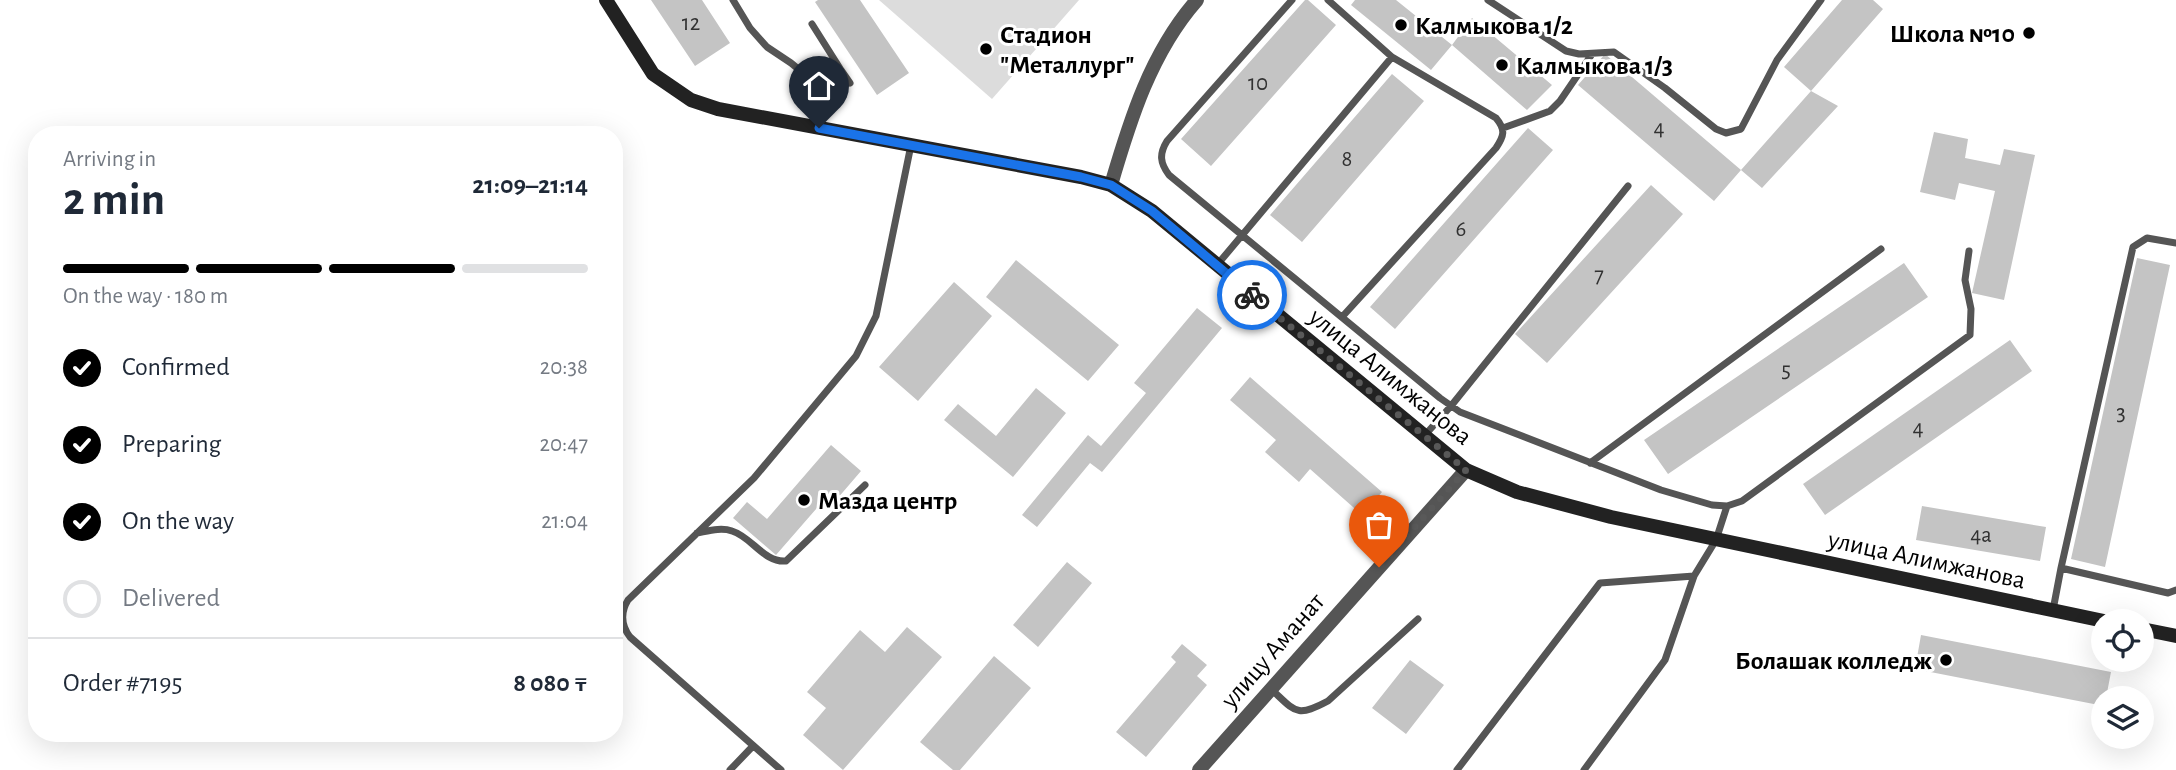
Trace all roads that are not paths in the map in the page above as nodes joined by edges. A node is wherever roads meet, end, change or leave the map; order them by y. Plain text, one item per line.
1 (606, 0) edge
2 (733, 0) edge
3 (1196, 0) edge
4 (1292, 0) edge
5 (1328, 0) edge
6 (1488, 0) edge
7 (1821, 0) edge
8 (811, 24) dead end
9 (1592, 54) junction
10 (1392, 57) junction
11 (841, 70) junction
12 (850, 83) dead end
13 (825, 91) junction
14 (819, 128) junction
15 (1503, 128) junction
16 (911, 145) junction
17 (1111, 185) junction
18 (1628, 186) dead end
19 (1242, 234) junction
20 (2176, 243) edge
21 (1881, 249) dead end
22 (1969, 251) dead end
23 (1216, 266) junction
24 (1342, 317) junction
25 (1451, 406) junction
26 (1425, 435) junction
27 (1590, 463) junction
28 (1466, 470) junction
29 (865, 485) dead end
30 (1727, 506) junction
31 (696, 533) junction
32 (1716, 540) junction
33 (2061, 568) junction
34 (1694, 576) junction
35 (2176, 590) edge
36 (623, 610) edge
37 (2053, 610) junction
38 (2091, 618) edge
39 (623, 619) edge
40 (1418, 619) dead end
41 (2154, 631) edge
42 (2176, 636) edge
43 (1271, 688) junction
44 (753, 746) junction
45 (730, 770) edge
46 (781, 770) edge
47 (1199, 770) edge
48 (1457, 770) edge
49 (1584, 770) edge

1 - 14 street, улица Алимжанова
2 - 13 lane
3 - 17 street
4 - 19 lane
5 - 10 lane
6 - 9 lane
7 - 9 lane
8 - 11 lane
9 - 15 lane
10 - 15 lane
10 - 19 lane
11 - 12 lane
11 - 13 lane
13 - 14 lane
14 - 16 street, улица Алимжанова
15 - 24 lane
16 - 17 street, улица Алимжанова
16 - 31 lane
17 - 23 street, улица Алимжанова
18 - 25 lane
19 - 23 lane
19 - 24 lane
20 - 33 lane
21 - 27 lane
22 - 30 lane
23 - 26 street, улица Алимжанова
24 - 25 lane
25 - 26 lane
25 - 27 lane
26 - 28 street, улица Алимжанова
27 - 30 lane
28 - 32 street, улица Алимжанова
28 - 43 street, улицу Аманат
29 - 31 lane
30 - 32 lane
31 - 36 lane
32 - 34 lane
32 - 37 street, улица Алимжанова
33 - 35 lane
33 - 37 lane
34 - 48 lane
34 - 49 lane
37 - 38 street, улица Алимжанова
39 - 44 lane
40 - 43 lane
41 - 42 street
43 - 47 street, улицу Аманат
44 - 45 lane
44 - 46 lane

